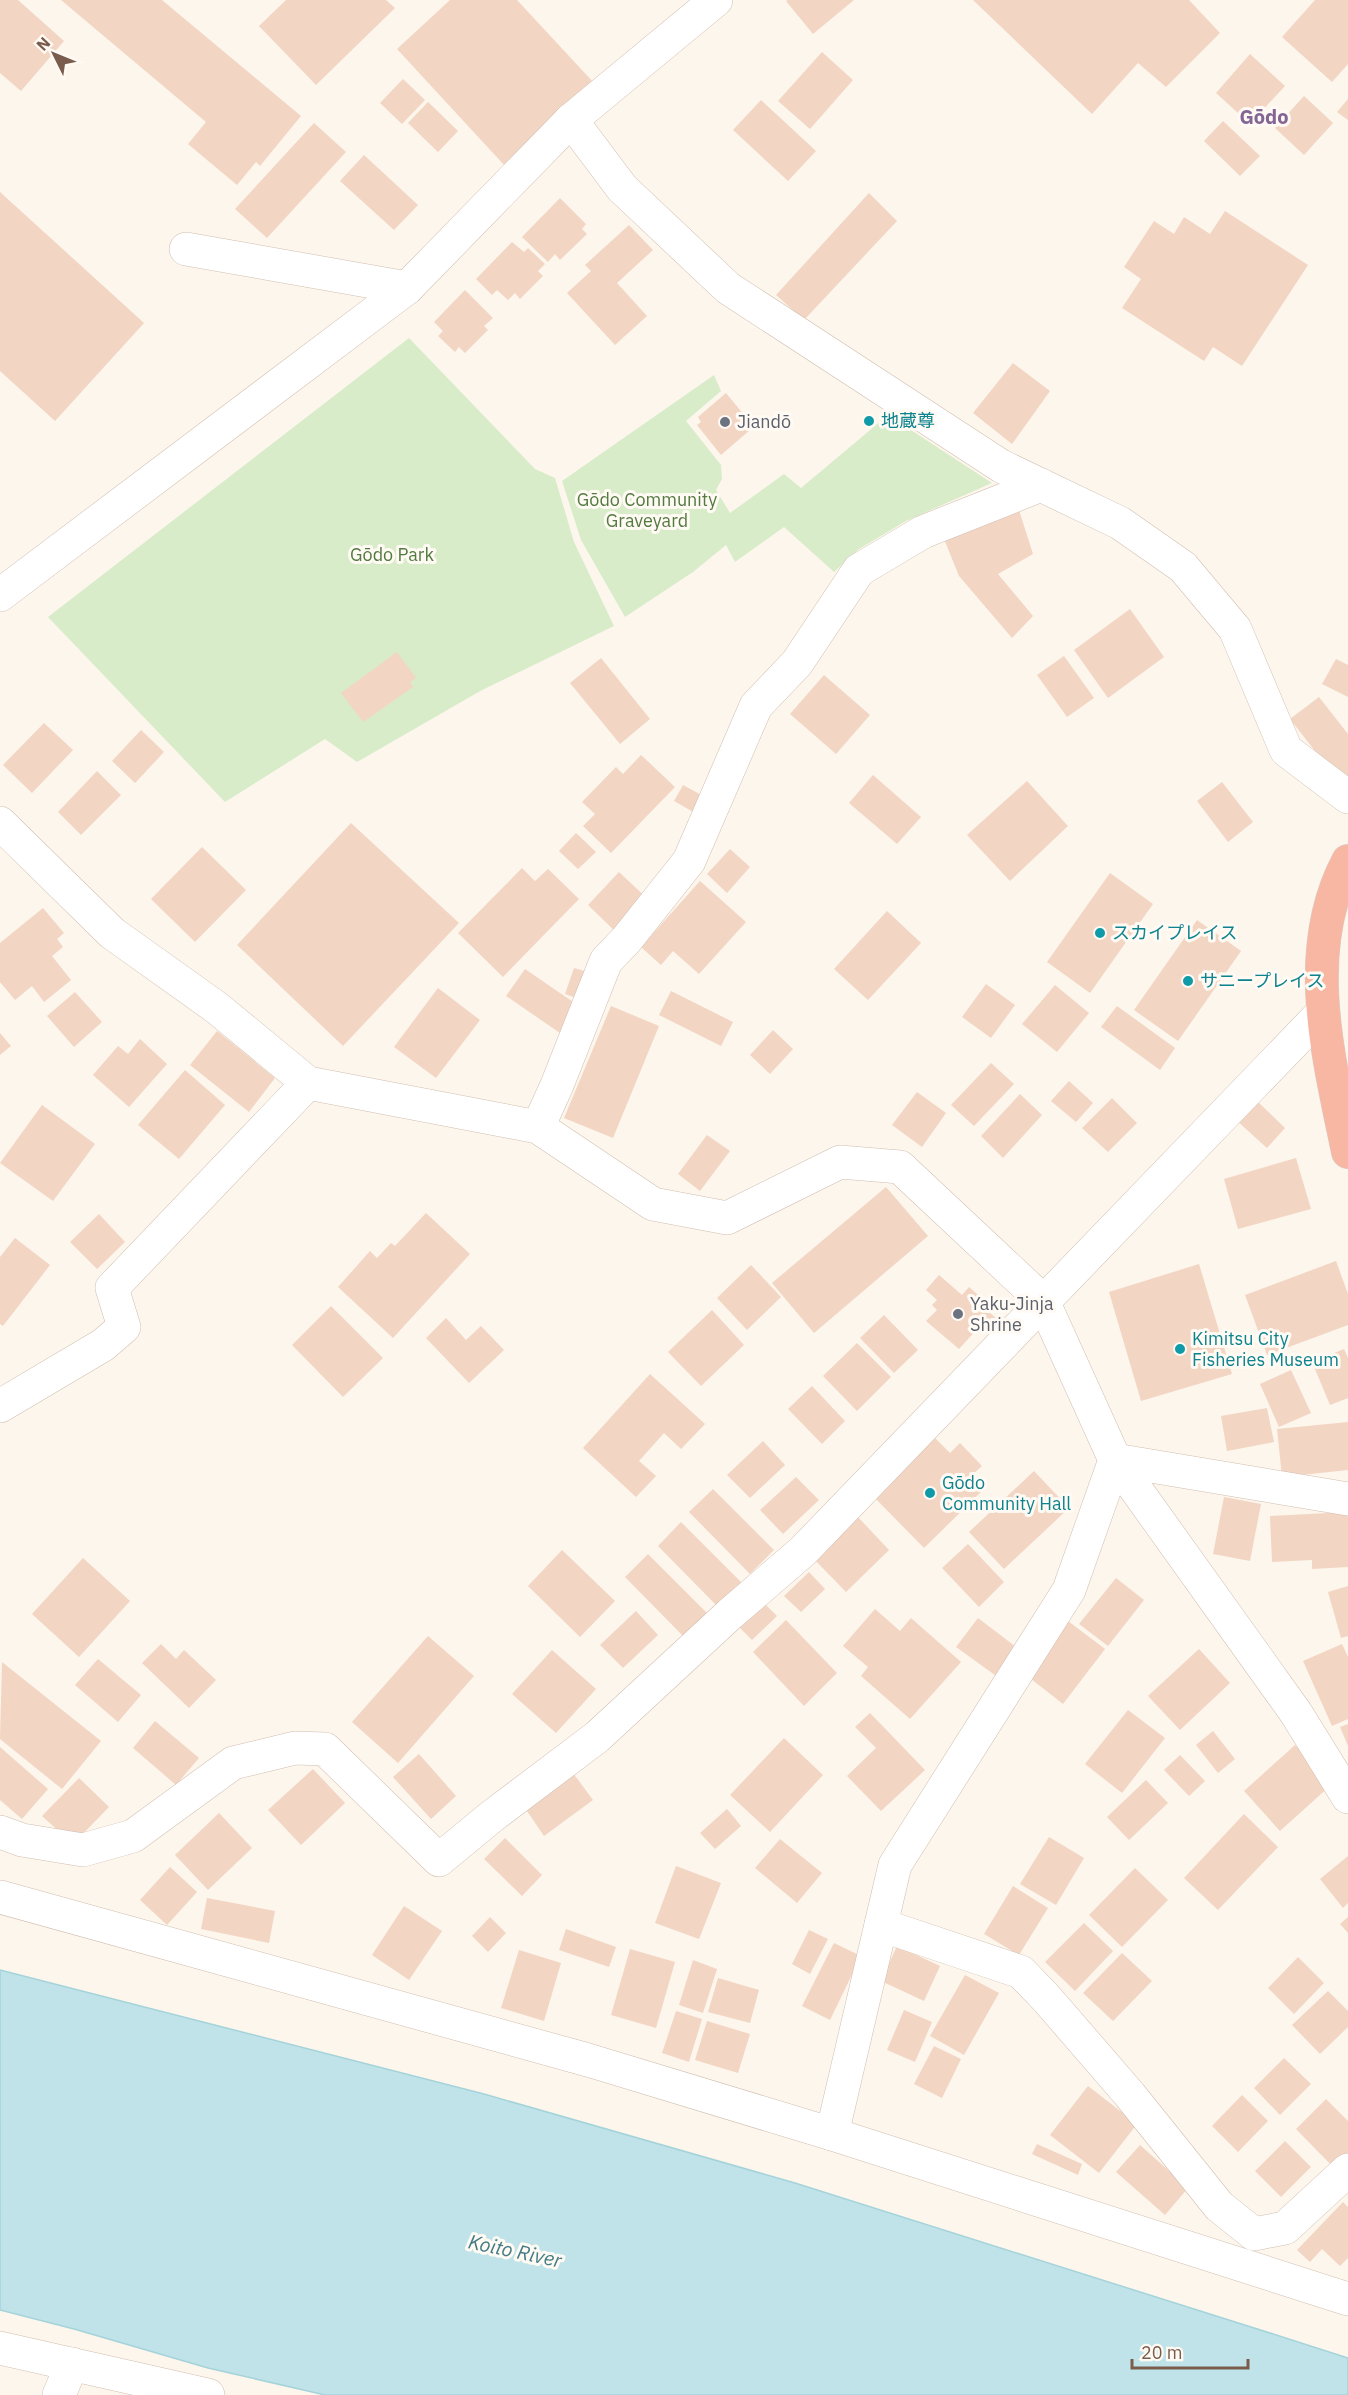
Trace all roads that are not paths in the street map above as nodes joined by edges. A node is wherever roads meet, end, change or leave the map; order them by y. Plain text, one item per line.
1 (716, 0) edge
2 (571, 120) junction
3 (186, 249) dead end
4 (407, 288) junction
5 (1041, 485) junction
6 (0, 595) edge
7 (1348, 797) edge
8 (0, 823) edge
9 (13, 856) edge
10 (1348, 861) edge
11 (1323, 1012) junction
12 (309, 1083) junction
13 (538, 1127) junction
14 (1348, 1152) edge
15 (1043, 1301) junction
16 (0, 1406) edge
17 (1115, 1460) junction
18 (1348, 1499) edge
19 (1348, 1797) edge
20 (0, 1832) edge
21 (0, 1897) edge
22 (881, 1925) junction
23 (832, 2134) junction
24 (1348, 2170) edge
25 (1348, 2300) edge
26 (0, 2348) edge
27 (72, 2364) junction
28 (59, 2395) edge
29 (208, 2395) edge

1 - 2 street
2 - 4 street
2 - 5 street
3 - 4 street
4 - 6 street
5 - 7 street
5 - 13 street
8 - 9 street
9 - 12 street
10 - 11 highway
11 - 14 highway
11 - 15 street
12 - 13 street
12 - 16 street
13 - 15 street
15 - 17 street
15 - 20 street
17 - 18 street
17 - 19 street
17 - 22 street
21 - 23 street
22 - 23 street
22 - 24 street
23 - 25 street
26 - 27 street
27 - 28 street
27 - 29 street

